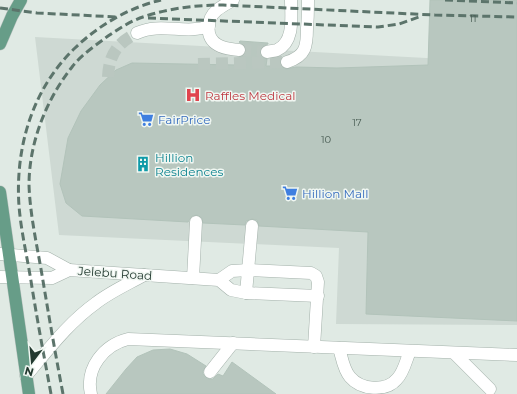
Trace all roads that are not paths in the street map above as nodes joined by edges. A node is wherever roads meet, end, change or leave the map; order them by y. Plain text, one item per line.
1 (21, 0) edge
2 (233, 0) edge
3 (291, 0) edge
4 (308, 0) edge
5 (209, 26) junction
6 (137, 33) tunnel mouth
7 (0, 44) edge
8 (239, 50) tunnel mouth
9 (267, 52) tunnel mouth
10 (287, 62) tunnel mouth
11 (0, 192) edge
12 (196, 222) dead end
13 (252, 226) dead end
14 (4, 254) edge
15 (69, 270) junction
16 (248, 270) junction
17 (144, 275) junction
18 (6, 277) edge
19 (193, 278) junction
20 (219, 280) junction
21 (246, 293) junction
22 (318, 296) junction
23 (232, 343) junction
24 (314, 347) junction
25 (339, 348) junction
26 (410, 351) junction
27 (454, 353) junction
28 (517, 356) edge
29 (210, 372) dead end
30 (26, 376) junction
31 (490, 389) dead end
32 (29, 394) edge
33 (91, 394) edge

1 - 7 main road
2 - 5 street
3 - 9 street
4 - 10 street
5 - 6 street
5 - 8 street
11 - 14 main road
12 - 19 street
13 - 16 street
14 - 15 street
14 - 18 main road
15 - 17 street, Jelebu Road
15 - 18 street, Jelebu Road
16 - 20 street
16 - 21 street
16 - 22 street
17 - 19 street, Jelebu Road
17 - 30 street
18 - 30 main road
19 - 20 street, Jelebu Road
20 - 21 street, Jelebu Road
21 - 22 street, Jelebu Road
22 - 24 street
23 - 24 street
23 - 29 street
23 - 33 street
24 - 25 street
25 - 26 street
25 - 26 street
26 - 27 street
27 - 28 street
27 - 31 street
30 - 32 main road

